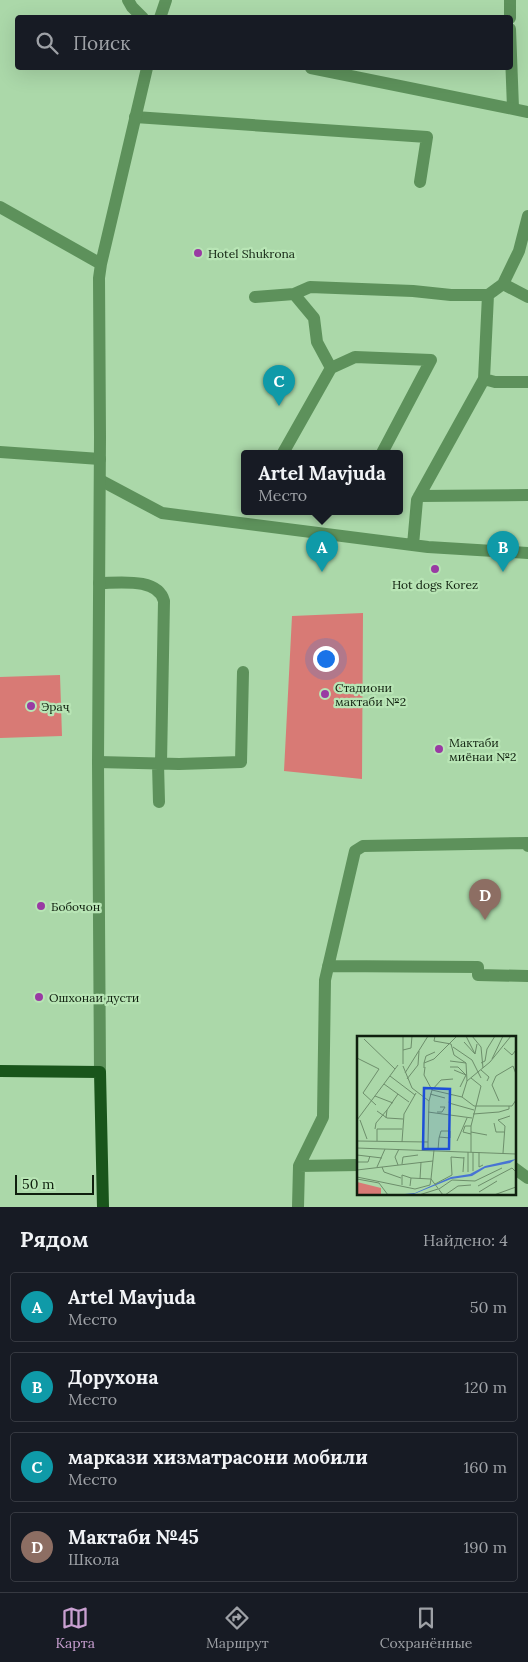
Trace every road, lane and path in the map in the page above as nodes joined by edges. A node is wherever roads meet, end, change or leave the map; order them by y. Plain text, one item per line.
1 (128, 0) edge
2 (166, 0) edge
3 (510, 0) edge
4 (140, 15) edge
5 (161, 15) edge
6 (510, 15) edge
7 (147, 70) edge
8 (321, 70) edge
9 (512, 70) edge
10 (513, 108) junction
11 (528, 112) edge
12 (135, 117) junction
13 (420, 182) dead end
14 (0, 207) edge
15 (528, 216) edge
16 (100, 264) junction
17 (503, 284) junction
18 (294, 294) junction
19 (488, 295) junction
20 (528, 296) edge
21 (255, 297) dead end
22 (331, 368) junction
23 (484, 380) junction
24 (528, 382) edge
25 (285, 450) edge
26 (384, 450) edge
27 (0, 452) edge
28 (100, 459) junction
29 (100, 480) junction
30 (528, 495) edge
31 (419, 496) junction
32 (248, 515) edge
33 (243, 523) junction
34 (413, 545) junction
35 (528, 553) edge
36 (99, 583) junction
37 (243, 672) dead end
38 (98, 762) junction
39 (160, 764) junction
40 (159, 802) dead end
41 (528, 846) edge
42 (328, 966) junction
43 (528, 976) edge
44 (0, 1071) edge
45 (100, 1072) junction
46 (357, 1165) edge
47 (299, 1166) junction
48 (516, 1169) edge
49 (528, 1178) edge
50 (103, 1207) edge
51 (298, 1207) edge

1 - 4 street
2 - 5 street
3 - 6 street
7 - 12 street
8 - 10 street
9 - 10 street
10 - 11 street
12 - 13 street
12 - 16 street
14 - 16 street
15 - 17 street
16 - 28 street
17 - 19 street
17 - 20 street
18 - 19 street
18 - 21 street
18 - 22 street
19 - 23 street
22 - 25 street
22 - 26 street
23 - 24 street
23 - 31 street
27 - 28 street
28 - 29 street
29 - 33 street
29 - 36 street
30 - 31 street
31 - 34 street
32 - 33 street
33 - 34 street
34 - 35 street
36 - 38 street
36 - 39 street
37 - 39 street
38 - 39 street
38 - 45 street
39 - 40 street
41 - 42 street
42 - 43 street
42 - 47 street
44 - 45 main road
45 - 50 main road
46 - 47 street
47 - 51 street
48 - 49 street

